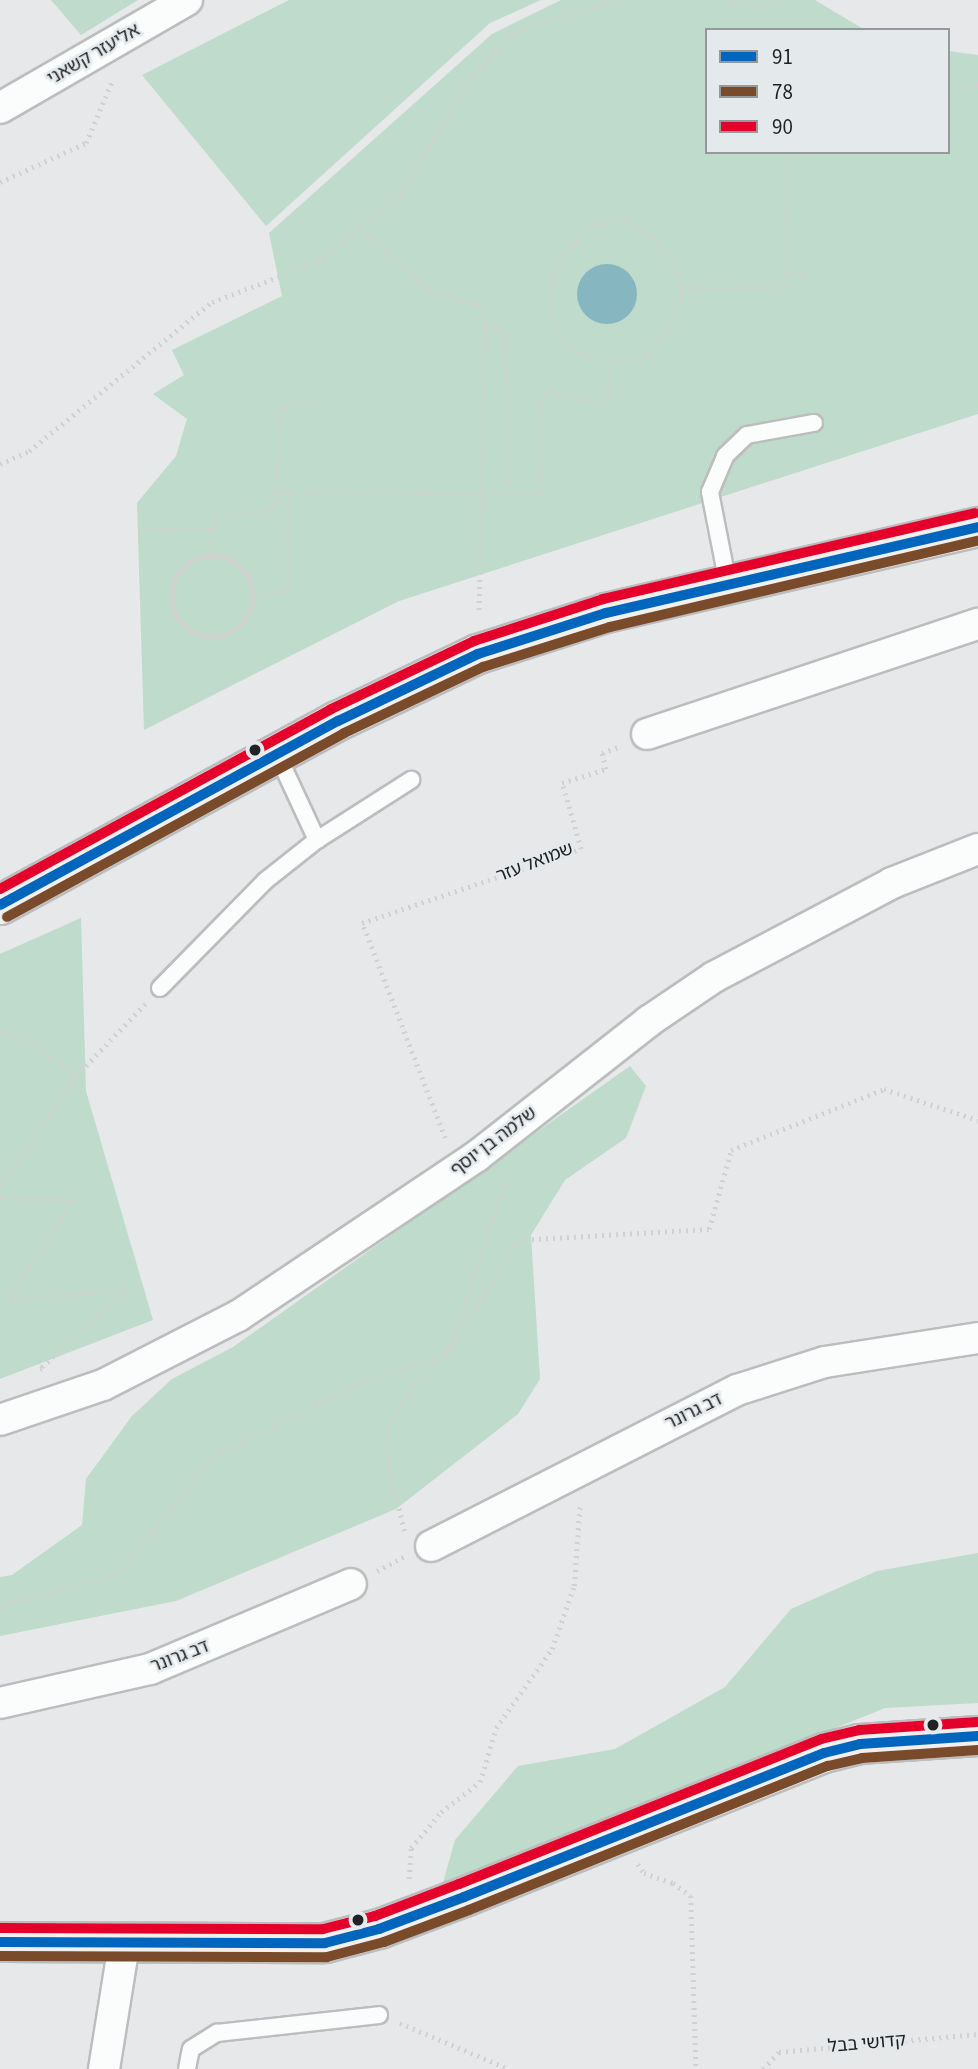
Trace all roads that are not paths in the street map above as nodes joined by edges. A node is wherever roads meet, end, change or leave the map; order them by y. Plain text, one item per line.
1 (187, 0) edge
2 (0, 108) edge
3 (814, 423) dead end
4 (978, 527) edge
5 (729, 585) junction
6 (978, 624) edge
7 (647, 734) road end
8 (277, 754) junction
9 (411, 780) dead end
10 (317, 839) junction
11 (978, 849) edge
12 (0, 905) edge
13 (160, 988) road end
14 (978, 1338) edge
15 (0, 1420) edge
16 (421, 1550) road end
17 (351, 1584) road end
18 (0, 1703) edge
19 (978, 1736) edge
20 (0, 1942) edge
21 (124, 1944) junction
22 (379, 2015) road end
23 (104, 2069) edge
24 (187, 2069) edge

1 - 2 street, אליעזר קשאני
3 - 5 lane
4 - 5 street
5 - 8 street
6 - 7 street
8 - 10 lane
8 - 12 street
9 - 10 lane
10 - 13 lane
11 - 15 street, שלמה בן יוסף
14 - 16 street, דב גרונר
17 - 18 street, דב גרונר
19 - 21 street
20 - 21 street
21 - 23 street
22 - 24 lane

